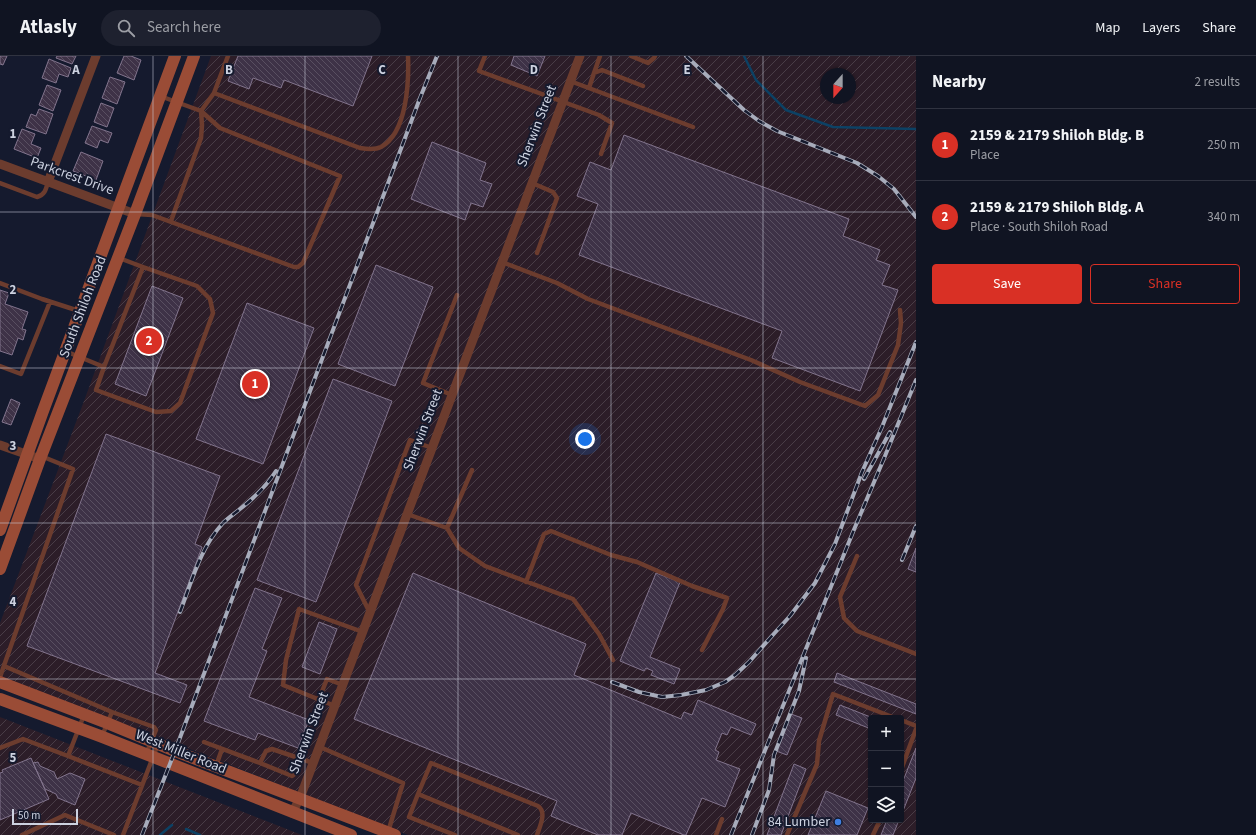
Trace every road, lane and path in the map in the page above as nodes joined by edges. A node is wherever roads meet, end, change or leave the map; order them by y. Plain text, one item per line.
1 (96, 56) edge
2 (175, 56) edge
3 (194, 56) edge
4 (228, 56) edge
5 (408, 56) edge
6 (484, 56) edge
7 (580, 56) edge
8 (600, 56) edge
9 (631, 56) edge
10 (655, 56) edge
11 (594, 73) junction
12 (570, 80) junction
13 (643, 86) dead end
14 (589, 88) junction
15 (214, 93) junction
16 (160, 96) junction
17 (177, 102) junction
18 (562, 102) junction
19 (201, 111) junction
20 (693, 128) dead end
21 (601, 154) dead end
22 (0, 166) edge
23 (48, 182) junction
24 (0, 183) edge
25 (532, 183) junction
26 (119, 208) junction
27 (135, 214) junction
28 (171, 222) junction
29 (537, 253) dead end
30 (118, 258) junction
31 (502, 262) junction
32 (143, 267) junction
33 (0, 283) edge
34 (457, 295) dead end
35 (50, 302) junction
36 (900, 310) dead end
37 (80, 312) junction
38 (65, 351) junction
39 (80, 357) junction
40 (0, 366) edge
41 (104, 367) junction
42 (452, 395) junction
43 (0, 445) edge
44 (432, 448) junction
45 (27, 454) junction
46 (41, 458) junction
47 (472, 470) dead end
48 (407, 514) junction
49 (447, 528) junction
50 (0, 530) edge
51 (857, 556) dead end
52 (0, 569) edge
53 (526, 582) junction
54 (370, 612) junction
55 (363, 632) junction
56 (702, 650) dead end
57 (916, 654) edge
58 (613, 660) dead end
59 (4, 666) junction
60 (0, 677) edge
61 (0, 682) edge
62 (343, 685) junction
63 (319, 699) junction
64 (0, 700) edge
65 (335, 706) junction
66 (112, 712) junction
67 (84, 714) junction
68 (887, 715) edge
69 (904, 721) edge
70 (107, 723) junction
71 (916, 727) edge
72 (79, 728) junction
73 (102, 737) junction
74 (204, 742) dead end
75 (155, 743) junction
76 (320, 747) junction
77 (0, 748) edge
78 (222, 749) junction
79 (68, 756) junction
80 (149, 756) junction
81 (301, 759) junction
82 (904, 761) edge
83 (260, 763) junction
84 (313, 763) junction
85 (216, 767) junction
86 (142, 785) junction
87 (418, 794) junction
88 (300, 798) junction
89 (292, 813) junction
90 (722, 819) dead end
91 (879, 823) edge
92 (392, 834) edge
93 (22, 835) edge
94 (114, 835) edge
95 (123, 835) edge
96 (351, 835) edge
97 (455, 835) edge
98 (518, 835) edge
99 (536, 835) edge
100 (716, 835) edge
101 (787, 835) edge
102 (874, 835) edge

1 - 23 street
2 - 16 main road, South Shiloh Road
3 - 17 main road, South Shiloh Road
4 - 15 lane
5 - 15 lane
6 - 18 lane
7 - 12 street, Sherwin Street
8 - 11 lane
9 - 10 lane
11 - 13 lane
11 - 14 lane
12 - 14 lane
12 - 18 street, Sherwin Street
14 - 20 lane
15 - 19 lane
16 - 17 lane
16 - 26 main road, South Shiloh Road
17 - 19 lane
17 - 27 main road, South Shiloh Road
18 - 21 lane
18 - 25 street, Sherwin Street
19 - 28 lane
19 - 28 lane
22 - 23 street, Parkcrest Drive
23 - 24 lane
23 - 26 street, Parkcrest Drive
25 - 29 lane
25 - 31 street, Sherwin Street
26 - 27 street, Parkcrest Drive
26 - 37 main road, South Shiloh Road
27 - 28 lane
27 - 30 main road, South Shiloh Road
30 - 32 lane
30 - 39 main road, South Shiloh Road
31 - 36 lane
31 - 42 street, Sherwin Street
32 - 41 lane
32 - 41 lane
33 - 35 lane
34 - 42 lane
35 - 37 lane
35 - 40 lane
37 - 38 main road, South Shiloh Road
38 - 39 lane
38 - 45 main road, South Shiloh Road
39 - 41 lane
39 - 46 main road, South Shiloh Road
42 - 44 street, Sherwin Street
43 - 45 street
44 - 48 street, Sherwin Street
44 - 54 lane
45 - 46 street
45 - 50 main road, South Shiloh Road
46 - 52 main road, South Shiloh Road
46 - 59 lane
47 - 49 lane
48 - 49 lane
48 - 54 street, Sherwin Street
49 - 53 lane
51 - 57 lane
53 - 56 lane
53 - 58 lane
54 - 55 street, Sherwin Street
55 - 62 street, Sherwin Street
55 - 63 lane
59 - 60 lane
59 - 66 lane
61 - 67 main road
62 - 63 lane
62 - 65 street, Sherwin Street
63 - 65 lane
64 - 72 main road, West Miller Road
65 - 76 street, Sherwin Street
66 - 70 lane
66 - 75 lane
67 - 70 main road
67 - 72 lane
68 - 101 lane
69 - 71 lane
70 - 73 lane
70 - 75 main road
71 - 82 lane
72 - 73 main road, West Miller Road
72 - 79 lane
73 - 80 main road, West Miller Road
74 - 78 lane
75 - 80 lane
75 - 80 lane
75 - 85 main road, West Miller Road
76 - 84 street, Sherwin Street
76 - 92 lane
77 - 79 lane
78 - 83 lane
78 - 85 lane
79 - 86 lane
80 - 86 lane
80 - 89 main road, West Miller Road
81 - 83 lane
81 - 83 lane
81 - 84 lane
84 - 88 street, Sherwin Street
85 - 88 main road, West Miller Road
86 - 95 lane
87 - 97 lane
87 - 98 lane
87 - 99 lane
88 - 89 street, Sherwin Street
88 - 92 main road, West Miller Road
89 - 96 main road, West Miller Road
90 - 100 lane
91 - 102 lane
93 - 94 lane

